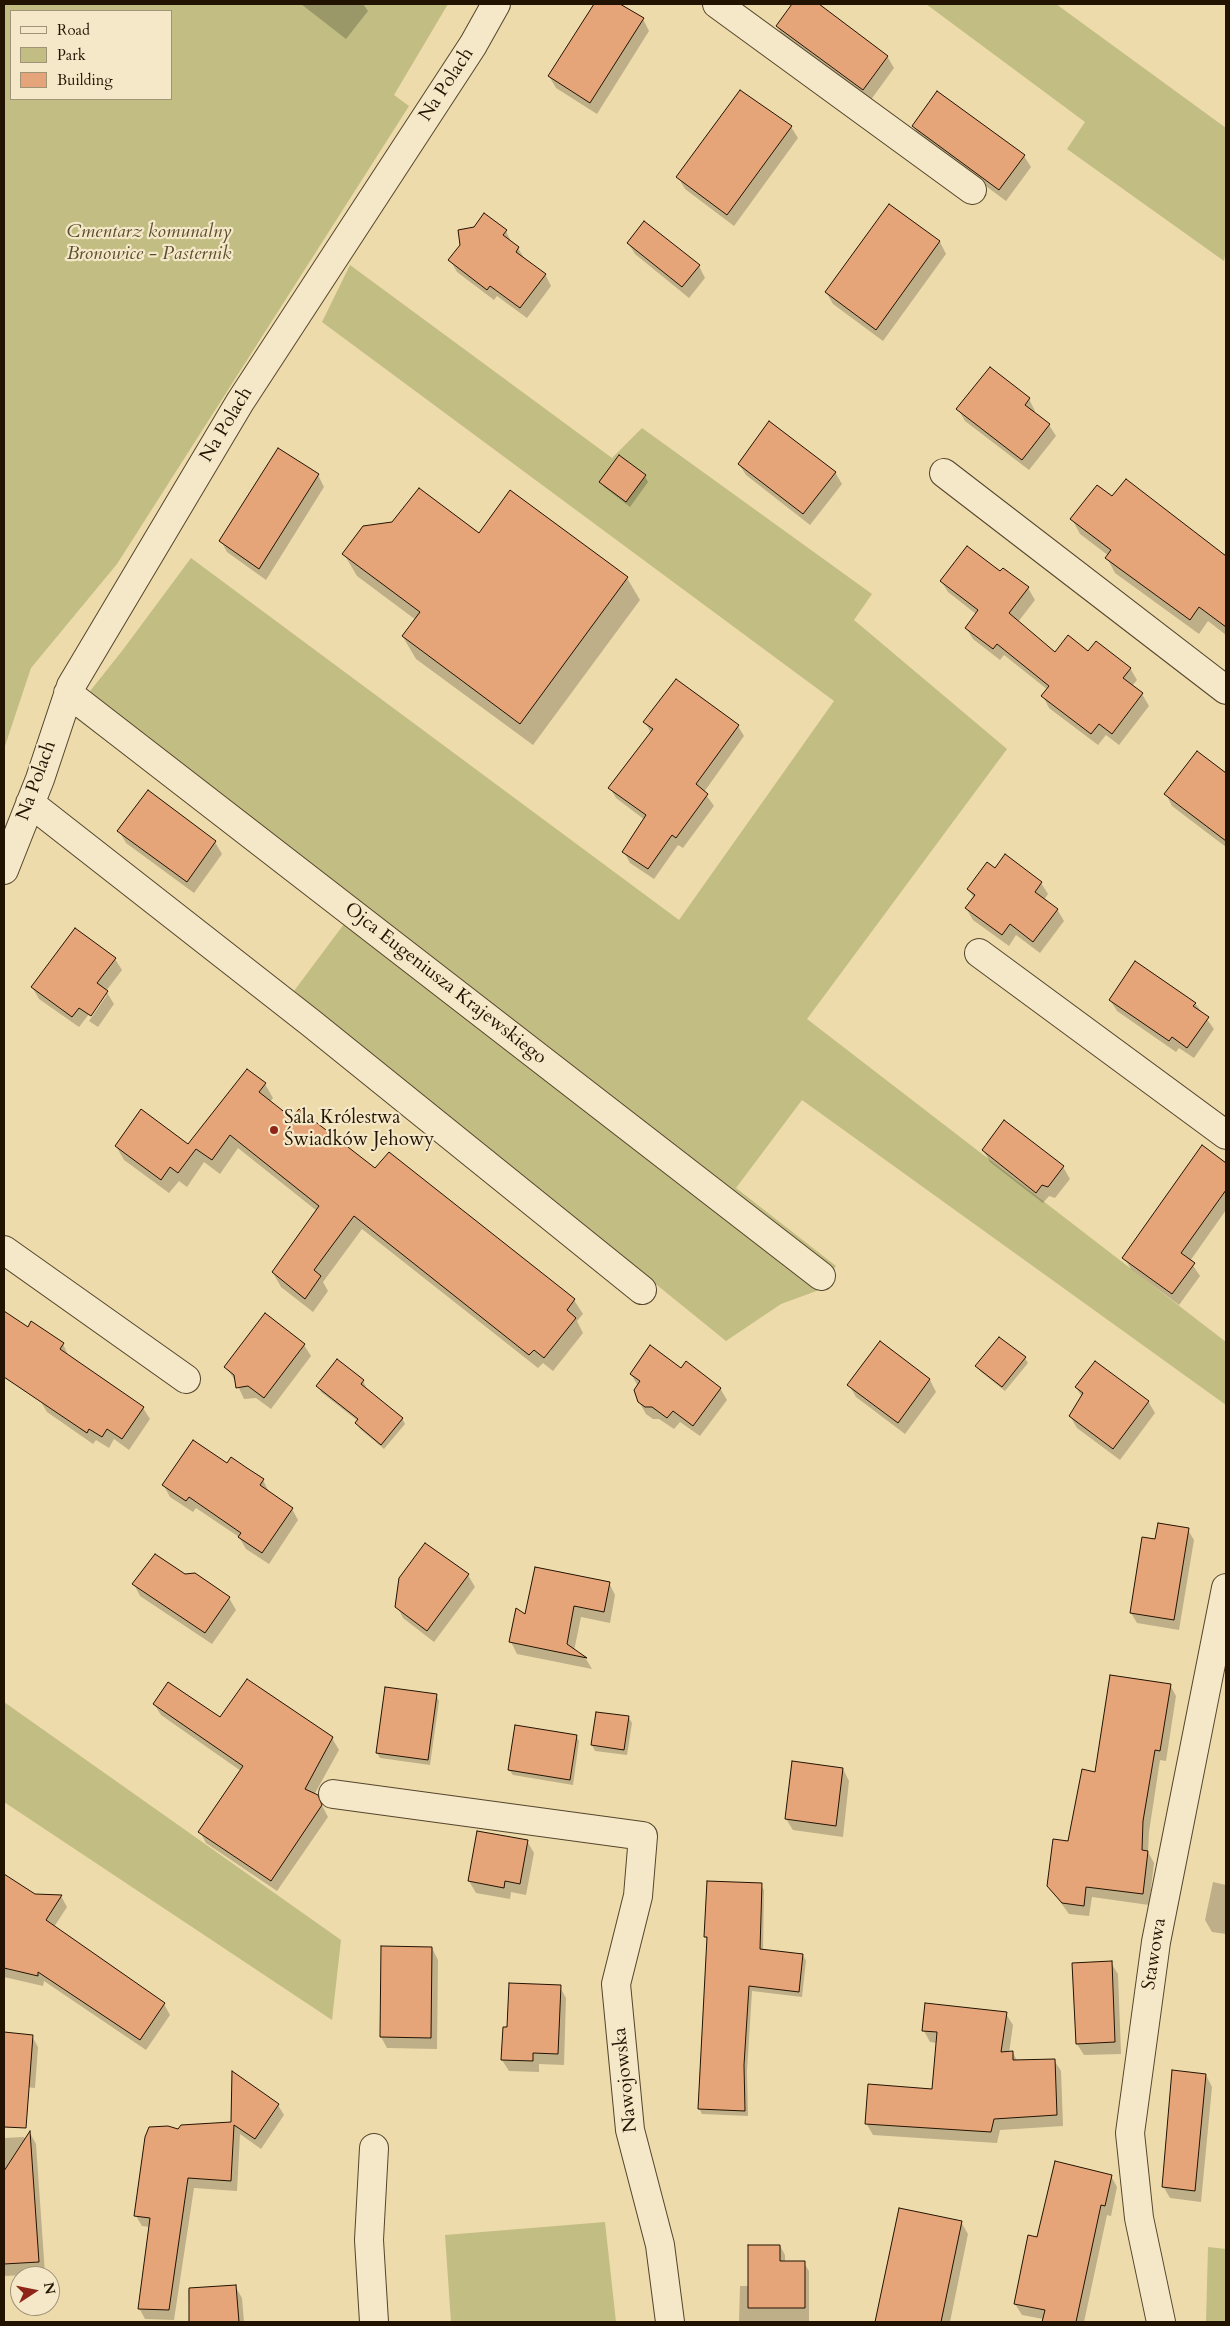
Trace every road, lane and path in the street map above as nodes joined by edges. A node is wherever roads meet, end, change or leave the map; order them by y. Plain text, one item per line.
1 (496, 4) edge
2 (717, 4) edge
3 (972, 190) dead end
4 (944, 473) dead end
5 (1226, 690) edge
6 (68, 692) junction
7 (30, 803) junction
8 (4, 870) edge
9 (979, 953) dead end
10 (1226, 1135) edge
11 (4, 1250) edge
12 (821, 1276) dead end
13 (642, 1290) dead end
14 (186, 1379) dead end
15 (1226, 1588) edge
16 (333, 1794) dead end
17 (374, 2148) dead end
18 (374, 2322) edge
19 (670, 2322) edge
20 (1161, 2322) edge

1 - 6 street, Na Polach
2 - 3 street
4 - 5 street
6 - 7 street, Na Polach
6 - 12 street, Ojca Eugeniusza Krajewskiego
7 - 8 street, Na Polach
7 - 13 street
9 - 10 street
11 - 14 street
15 - 20 street, Stawowa
16 - 19 street, Nawojowska
17 - 18 street

